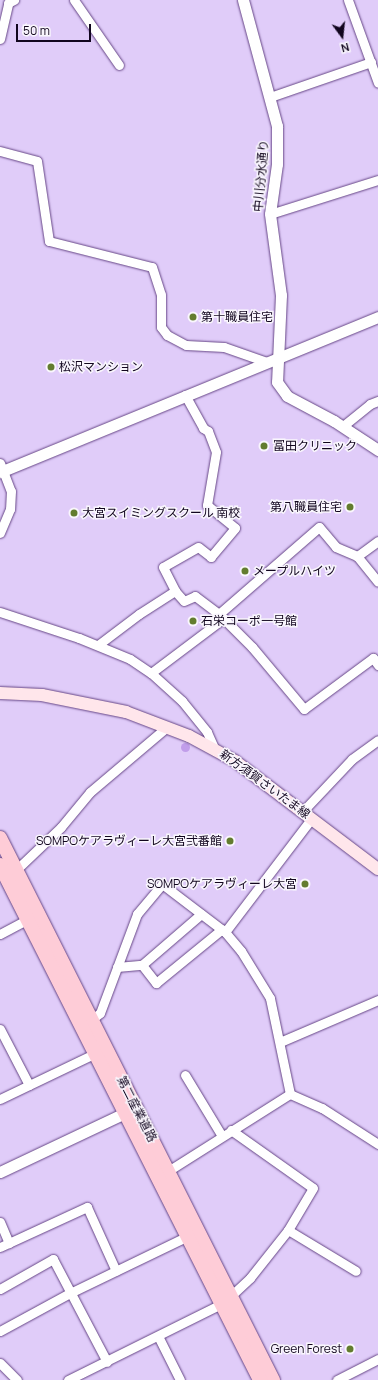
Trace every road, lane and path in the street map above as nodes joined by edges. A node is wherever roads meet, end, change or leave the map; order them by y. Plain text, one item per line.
1 (14, 0) edge
2 (74, 0) edge
3 (243, 0) edge
4 (348, 0) edge
5 (0, 39) edge
6 (371, 62) junction
7 (119, 65) dead end
8 (378, 83) edge
9 (270, 97) junction
10 (0, 151) edge
11 (378, 180) edge
12 (270, 214) junction
13 (378, 317) edge
14 (272, 360) junction
15 (185, 395) junction
16 (378, 401) edge
17 (342, 426) junction
18 (378, 450) edge
19 (1, 468) edge
20 (0, 533) edge
21 (378, 541) edge
22 (356, 556) junction
23 (378, 582) edge
24 (175, 591) junction
25 (0, 612) edge
26 (222, 616) junction
27 (98, 645) junction
28 (378, 665) edge
29 (151, 673) junction
30 (0, 693) edge
31 (167, 727) junction
32 (378, 740) edge
33 (214, 748) junction
34 (307, 815) junction
35 (0, 838) edge
36 (0, 865) edge
37 (378, 869) edge
38 (16, 870) junction
39 (201, 914) junction
40 (28, 919) junction
41 (224, 930) junction
42 (0, 934) edge
43 (142, 965) junction
44 (117, 967) junction
45 (378, 1000) edge
46 (91, 1020) junction
47 (0, 1029) edge
48 (280, 1042) junction
49 (94, 1054) junction
50 (185, 1075) dead end
51 (29, 1085) junction
52 (290, 1094) junction
53 (0, 1099) edge
54 (130, 1111) junction
55 (231, 1130) junction
56 (222, 1136) junction
57 (378, 1144) edge
58 (168, 1171) junction
59 (0, 1172) edge
60 (0, 1222) edge
61 (288, 1230) junction
62 (186, 1237) junction
63 (9, 1243) junction
64 (0, 1248) edge
65 (116, 1271) junction
66 (356, 1271) dead end
67 (0, 1289) edge
68 (70, 1293) junction
69 (226, 1300) junction
70 (0, 1331) edge
71 (158, 1336) junction
72 (378, 1359) edge
73 (107, 1362) junction
74 (0, 1363) edge
75 (17, 1380) edge
76 (68, 1380) edge
77 (180, 1380) edge
78 (260, 1380) edge
79 (273, 1380) edge
80 (337, 1380) edge

1 - 5 street
2 - 7 street
3 - 9 street, 中川分水通り
4 - 6 street
6 - 8 street
6 - 9 street
9 - 12 street, 中川分水通り
10 - 14 street
11 - 12 street
12 - 14 street, 中川分水通り
13 - 14 street
14 - 15 street
14 - 17 street, 中川分水通り
15 - 19 street
15 - 24 street
16 - 17 street
17 - 18 street
19 - 20 street
21 - 22 street
22 - 23 street
22 - 26 street
24 - 26 street
24 - 27 street
25 - 27 street
26 - 28 street
26 - 29 street
27 - 29 street
29 - 33 street
30 - 31 main road, 新方須賀さいたま線
31 - 33 main road, 新方須賀さいたま線
31 - 38 street
32 - 34 street
33 - 34 main road, 新方須賀さいたま線
34 - 37 main road, 新方須賀さいたま線
34 - 41 street
35 - 38 main road, 第二産業道路
36 - 40 main road, 第二産業道路
38 - 46 main road, 第二産業道路
39 - 41 street
39 - 43 street
39 - 44 street
40 - 42 street
40 - 49 main road, 第二産業道路
41 - 43 street
41 - 48 street
43 - 44 street
44 - 46 street
45 - 48 street
46 - 54 main road, 第二産業道路
47 - 51 street
48 - 52 street
49 - 51 street
49 - 54 main road, 第二産業道路
50 - 56 street
51 - 53 street
52 - 55 street
52 - 57 street
54 - 58 main road, 第二産業道路
54 - 59 street
54 - 62 main road, 第二産業道路
55 - 56 street
55 - 61 street
56 - 58 street
58 - 69 main road, 第二産業道路
60 - 63 street
61 - 66 street
61 - 69 street
62 - 65 street
62 - 69 main road, 第二産業道路
63 - 64 street
63 - 65 street
65 - 68 street
67 - 68 street
68 - 70 street
68 - 73 street
69 - 71 street
69 - 78 main road, 第二産業道路
69 - 79 main road, 第二産業道路
71 - 73 street
71 - 77 street
72 - 80 street
73 - 76 street
74 - 75 street

